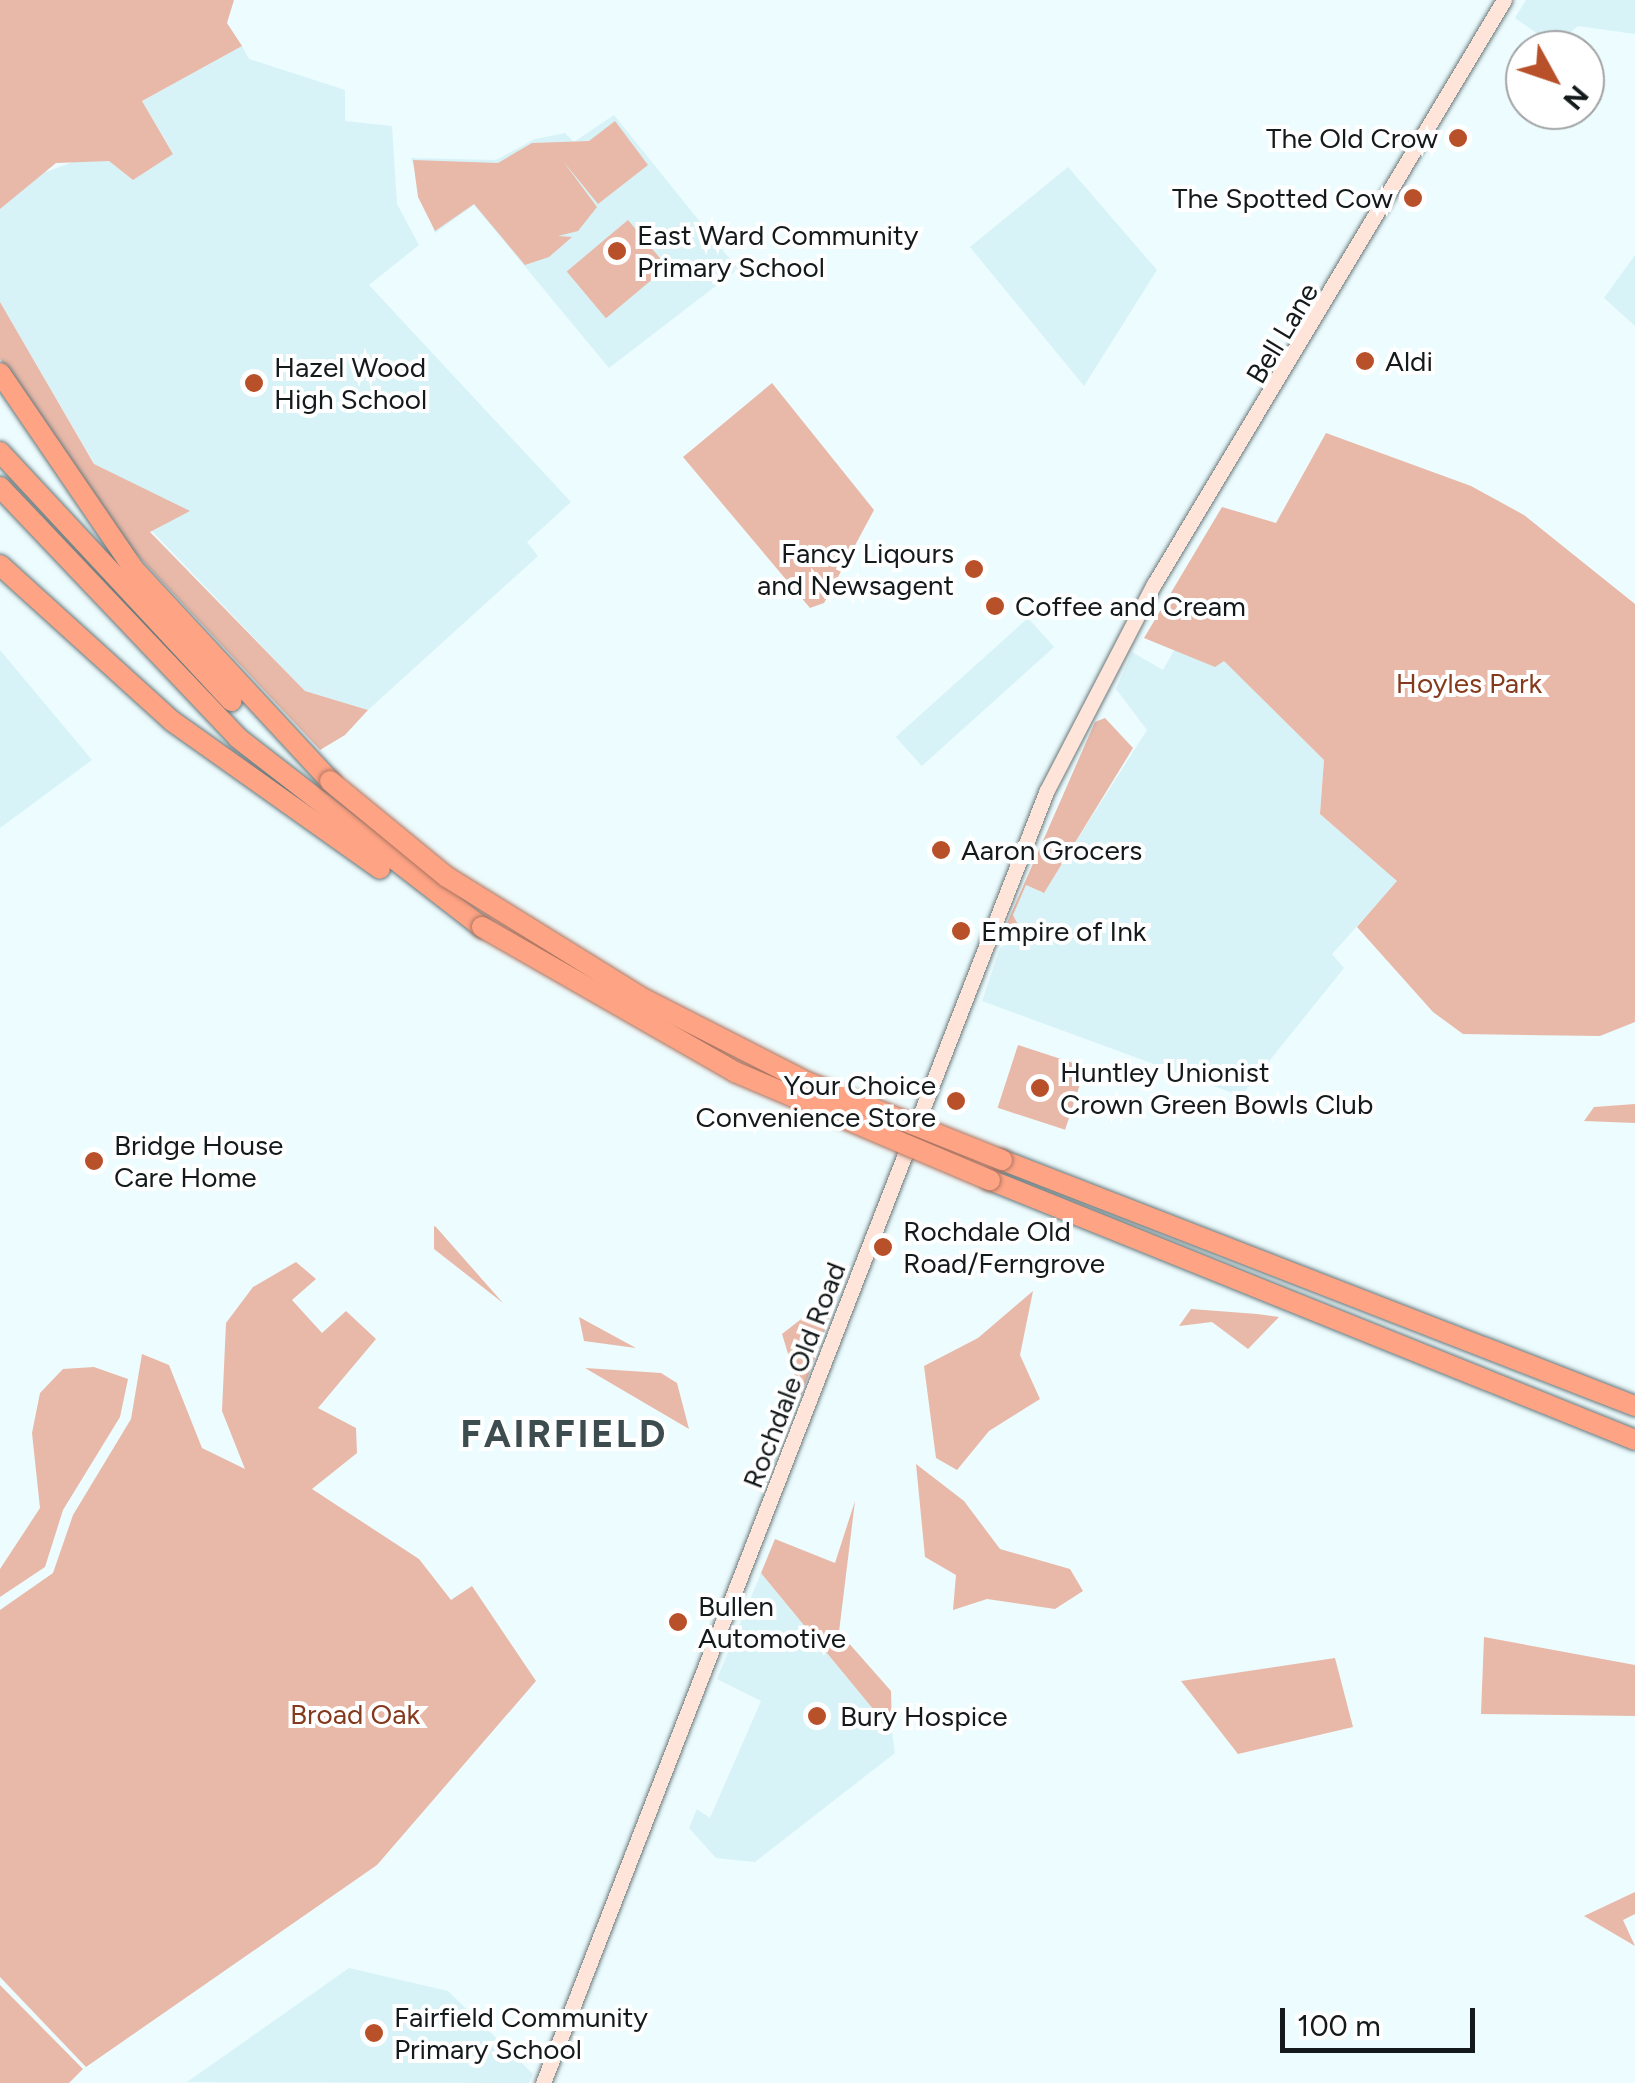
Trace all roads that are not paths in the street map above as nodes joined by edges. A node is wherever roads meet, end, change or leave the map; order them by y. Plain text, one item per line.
1 (1504, 0) edge
2 (0, 373) edge
3 (0, 452) edge
4 (0, 488) edge
5 (0, 565) edge
6 (1096, 688) joint
7 (330, 782) junction
8 (482, 927) junction
9 (1635, 1406) edge
10 (1635, 1440) edge
11 (543, 2083) edge

1 - 6 main road, Bell Lane
2 - 7 highway
3 - 7 highway
4 - 8 highway
5 - 8 highway
6 - 11 main road, Rochdale Old Road
7 - 9 highway, bridge
8 - 10 highway, bridge

